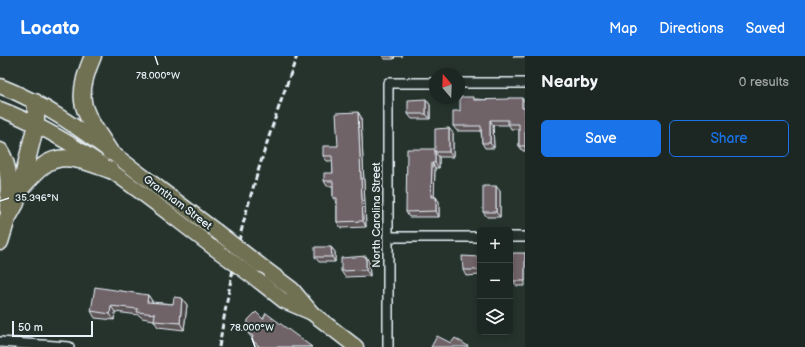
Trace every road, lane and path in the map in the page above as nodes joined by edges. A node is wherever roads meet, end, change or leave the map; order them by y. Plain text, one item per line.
1 (93, 56) edge
2 (429, 83) edge
3 (465, 83) edge
4 (525, 83) edge
5 (0, 86) edge
6 (35, 102) junction
7 (0, 109) edge
8 (36, 124) junction
9 (0, 151) edge
10 (110, 152) junction
11 (110, 170) junction
12 (20, 189) junction
13 (7, 219) junction
14 (388, 237) junction
15 (477, 237) edge
16 (513, 237) edge
17 (525, 237) edge
18 (0, 242) edge
19 (312, 313) junction
20 (0, 342) edge
21 (69, 347) edge
22 (356, 347) edge
23 (388, 347) edge

1 - 10 highway
2 - 14 street, North Carolina Street
3 - 4 street
5 - 6 main road, Grantham Street
6 - 8 highway
6 - 10 main road, Grantham Street
7 - 8 main road, Grantham Street
8 - 11 main road, Grantham Street
8 - 12 highway
9 - 13 highway
10 - 19 main road, Grantham Street, bridge
11 - 12 highway
11 - 19 main road, Grantham Street, bridge
12 - 13 highway
13 - 18 highway
14 - 15 street
14 - 23 street, North Carolina Street
16 - 17 street
19 - 22 main road, Grantham Street
20 - 21 street

